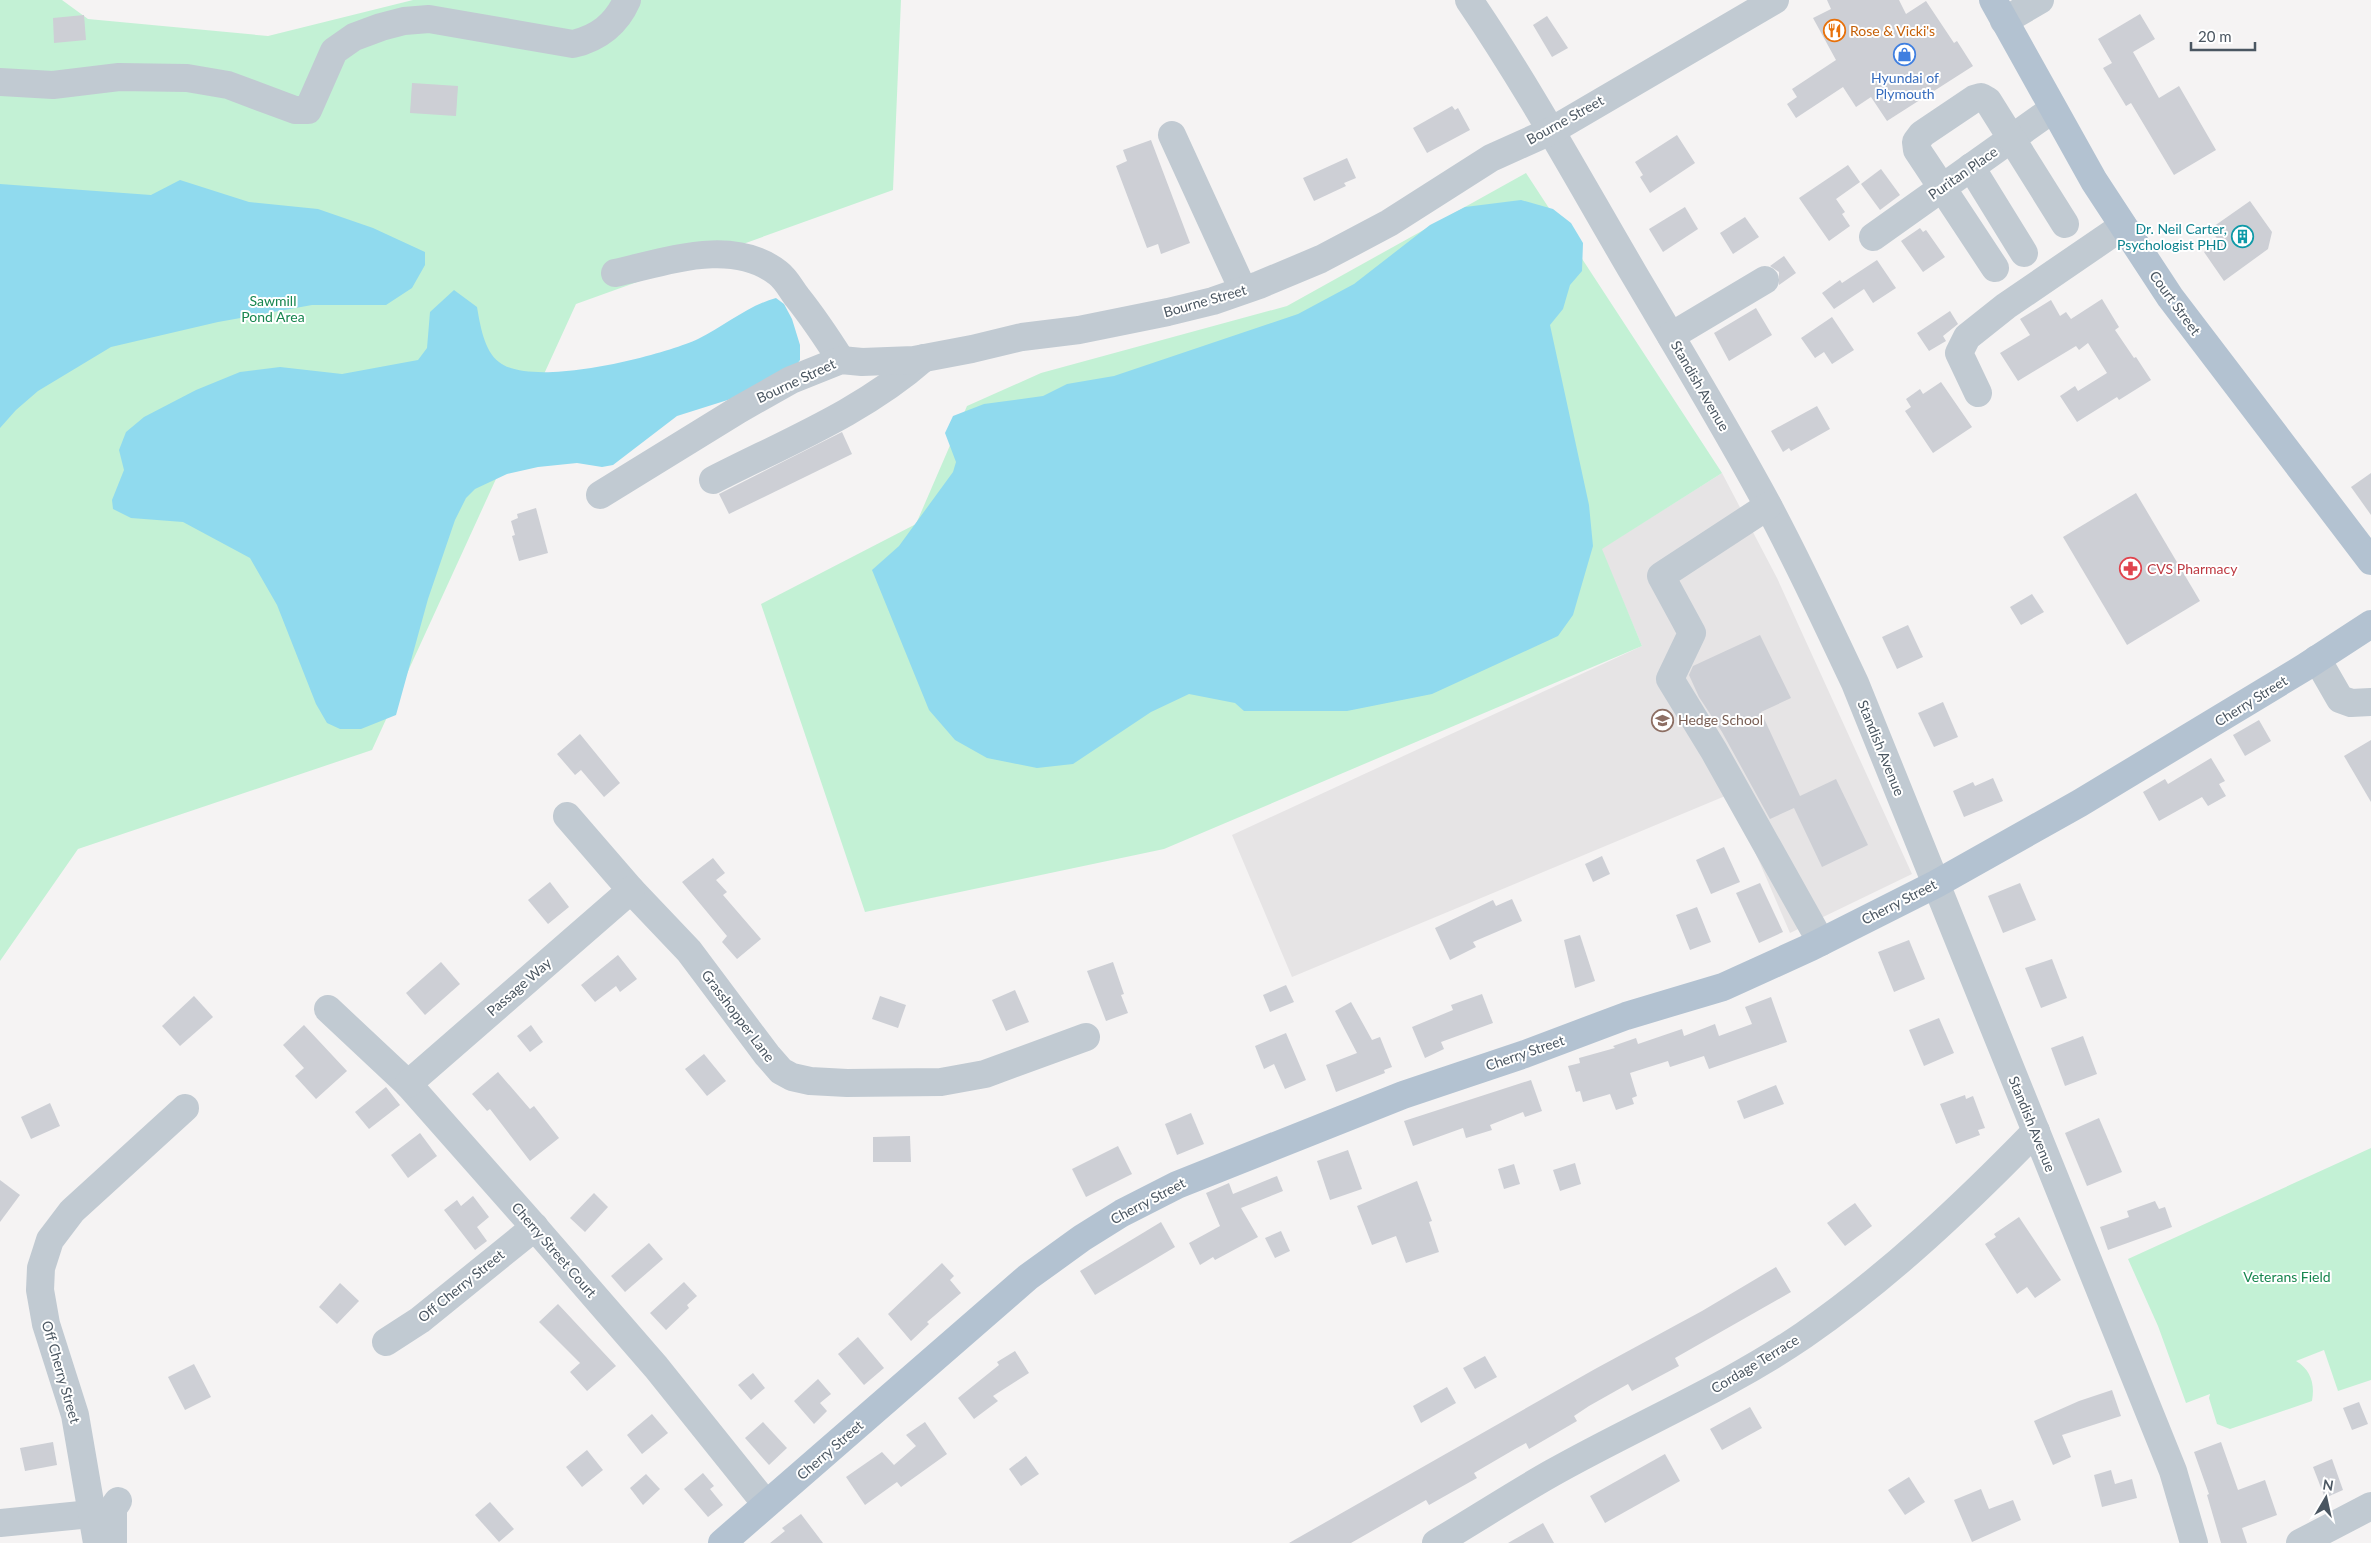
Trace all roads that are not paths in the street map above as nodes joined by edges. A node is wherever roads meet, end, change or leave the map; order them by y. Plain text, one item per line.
1 (627, 0) edge
2 (1469, 0) edge
3 (1775, 0) edge
4 (2040, 0) edge
5 (1999, 10) edge
6 (0, 82) edge
7 (2053, 109) junction
8 (1551, 131) junction
9 (1172, 135) dead end
10 (2012, 138) junction
11 (1971, 167) junction
12 (1942, 188) junction
13 (2065, 224) dead end
14 (2123, 226) junction
15 (1873, 237) dead end
16 (2024, 253) dead end
17 (1995, 268) dead end
18 (615, 272) dead end
19 (1765, 280) dead end
20 (1243, 290) junction
21 (1670, 336) junction
22 (924, 358) junction
23 (841, 360) junction
24 (1978, 393) dead end
25 (713, 480) dead end
26 (600, 495) dead end
27 (1768, 506) junction
28 (2371, 561) edge
29 (2371, 624) edge
30 (2317, 659) junction
31 (2371, 702) edge
32 (567, 816) dead end
33 (1936, 884) junction
34 (630, 890) junction
35 (1821, 942) junction
36 (328, 1009) dead end
37 (1086, 1037) dead end
38 (408, 1084) junction
39 (185, 1108) dead end
40 (2036, 1131) junction
41 (535, 1227) junction
42 (386, 1342) dead end
43 (118, 1501) dead end
44 (766, 1504) junction
45 (2371, 1506) edge
46 (91, 1514) junction
47 (0, 1523) edge
48 (97, 1543) edge
49 (113, 1543) edge
50 (722, 1543) edge
51 (1436, 1543) edge
52 (2194, 1543) edge
53 (2300, 1543) edge

1 - 6 street
2 - 8 street, Standish Avenue
3 - 8 street, Bourne Street
4 - 5 street
5 - 7 main road, Court Street
7 - 10 street, Puritan Place
7 - 14 main road, Court Street
8 - 20 street, Bourne Street
8 - 21 street, Standish Avenue
9 - 20 street
10 - 11 street, Puritan Place
10 - 12 street
10 - 13 street
11 - 12 street, Puritan Place
11 - 16 street
12 - 15 street, Puritan Place
12 - 17 street
14 - 24 street
14 - 28 main road, Court Street
18 - 23 street
19 - 21 street
20 - 22 street, Bourne Street
21 - 27 street, Standish Avenue
22 - 23 street, Bourne Street
22 - 25 street
23 - 26 street, Bourne Street
27 - 33 street, Standish Avenue
27 - 35 street
29 - 30 main road, Cherry Street
30 - 31 street
30 - 33 main road, Cherry Street
32 - 34 street, Grasshopper Lane
33 - 35 main road, Cherry Street
33 - 40 street, Standish Avenue
34 - 37 street, Grasshopper Lane
34 - 38 street, Passage Way
35 - 44 main road, Cherry Street
36 - 38 street, Cherry Street Court
38 - 41 street, Cherry Street Court
39 - 46 street, Off Cherry Street
40 - 51 street, Cordage Terrace
40 - 52 street, Standish Avenue
41 - 42 street, Off Cherry Street
41 - 44 street, Cherry Street Court
43 - 49 street
44 - 50 main road, Cherry Street
45 - 53 street
46 - 47 street
46 - 48 street, Off Cherry Street

